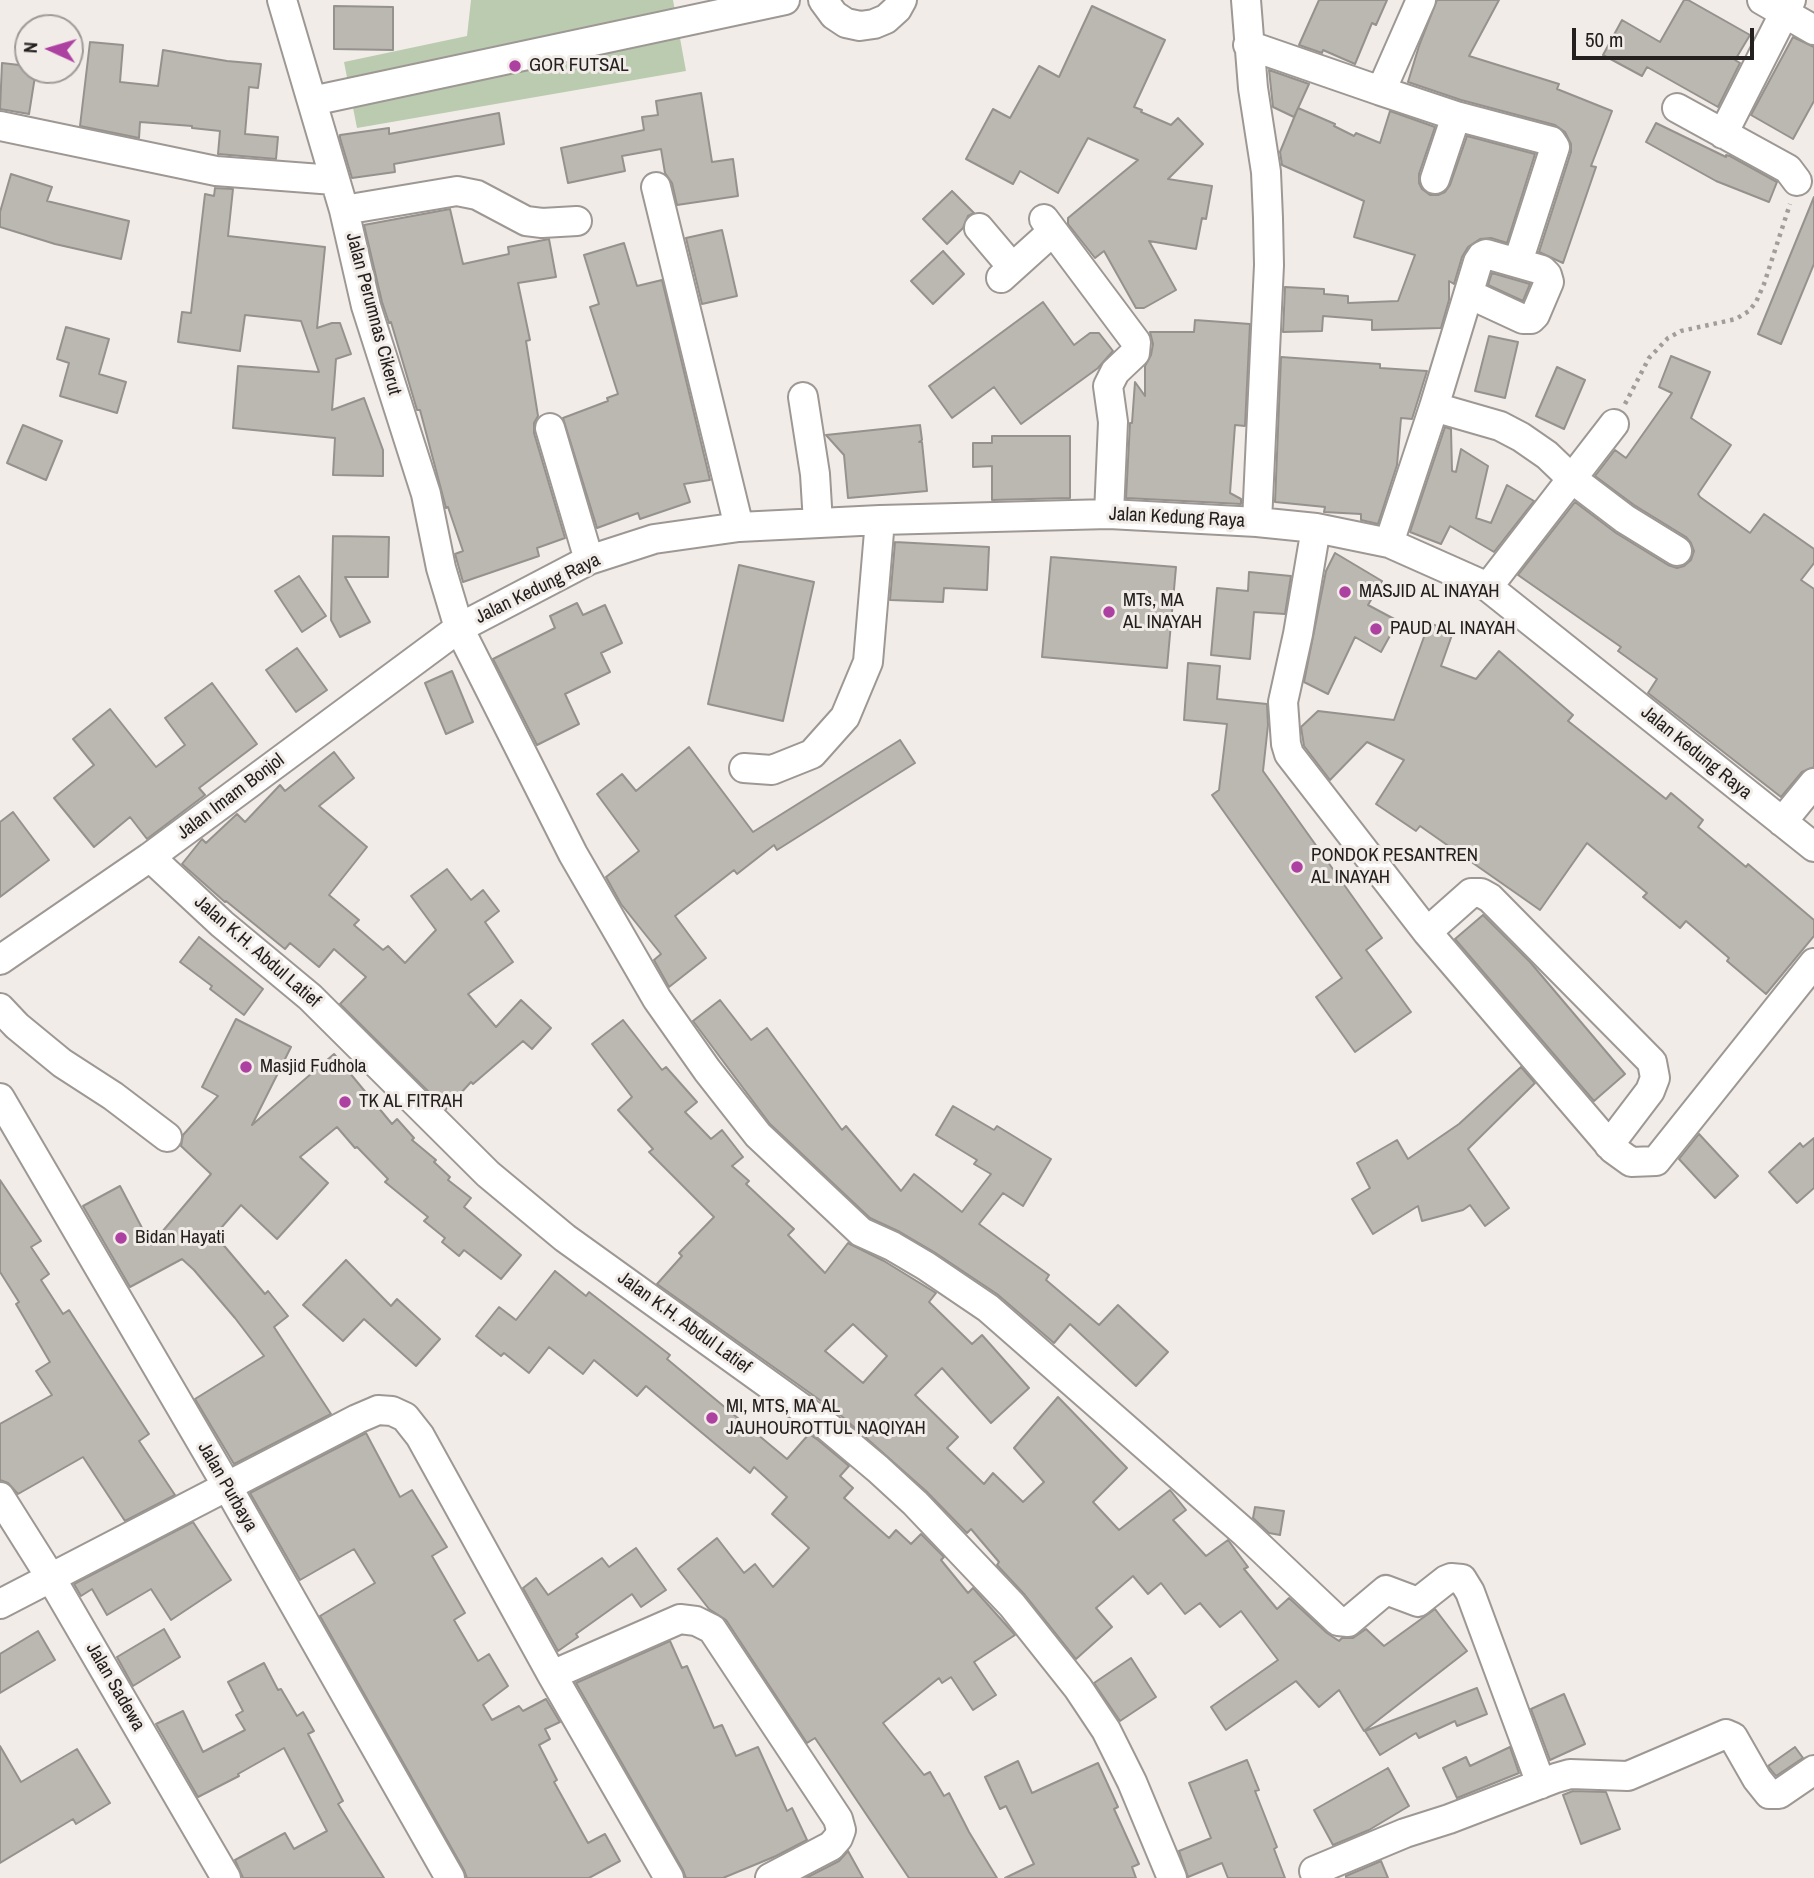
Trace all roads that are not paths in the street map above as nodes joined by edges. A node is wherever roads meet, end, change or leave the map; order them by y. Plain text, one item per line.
1 (282, 0) edge
2 (785, 0) edge
3 (823, 0) edge
4 (902, 0) edge
5 (1246, 0) edge
6 (1421, 0) edge
7 (1779, 4) edge
8 (1814, 30) edge
9 (1248, 45) junction
10 (1381, 91) junction
11 (312, 101) junction
12 (1677, 108) dead end
13 (1456, 116) junction
14 (0, 126) edge
15 (1723, 134) junction
16 (1435, 179) dead end
17 (334, 180) junction
18 (1797, 181) road end
19 (656, 187) dead end
20 (344, 210) junction
21 (577, 221) dead end
22 (979, 228) dead end
23 (1518, 262) junction
24 (1469, 294) junction
25 (803, 397) dead end
26 (1434, 407) junction
27 (1614, 424) road end
28 (550, 428) dead end
29 (1571, 478) junction
30 (1109, 514) junction
31 (880, 520) junction
32 (1257, 522) junction
33 (818, 523) junction
34 (739, 527) junction
35 (1316, 527) junction
36 (1389, 543) junction
37 (1677, 551) dead end
38 (589, 560) junction
39 (1488, 587) junction
40 (459, 628) junction
41 (744, 768) dead end
42 (1814, 783) edge
43 (1782, 822) junction
44 (1814, 847) edge
45 (150, 857) junction
46 (1427, 932) junction
47 (0, 960) edge
48 (1814, 963) edge
49 (0, 1008) edge
50 (0, 1098) edge
51 (167, 1137) dead end
52 (1609, 1145) junction
53 (227, 1486) junction
54 (0, 1497) edge
55 (51, 1578) junction
56 (0, 1605) edge
57 (552, 1675) junction
58 (1814, 1770) edge
59 (1541, 1784) junction
60 (1314, 1871) dead end
61 (226, 1878) edge
62 (450, 1878) edge
63 (669, 1878) edge
64 (770, 1878) edge
65 (1172, 1878) edge

1 - 11 street, Jalan Perumnas Cikerut
2 - 11 street
3 - 4 street
5 - 9 street
6 - 10 street
7 - 8 street
7 - 15 street
9 - 10 street
9 - 32 street
10 - 13 street
11 - 17 street, Jalan Perumnas Cikerut
12 - 15 street
13 - 16 street
13 - 23 street
14 - 17 street
15 - 18 street
17 - 20 street, Jalan Perumnas Cikerut
19 - 34 street
20 - 21 street
20 - 40 street, Jalan Perumnas Cikerut
22 - 30 street
23 - 24 street
23 - 24 street
24 - 26 street
25 - 33 street
26 - 29 street
26 - 36 street
27 - 29 street
28 - 38 street
29 - 37 street
29 - 39 street
30 - 31 street, Jalan Kedung Raya
30 - 32 street, Jalan Kedung Raya
31 - 33 street, Jalan Kedung Raya
31 - 41 street
32 - 35 street, Jalan Kedung Raya
33 - 34 street, Jalan Kedung Raya
34 - 38 street, Jalan Kedung Raya
35 - 36 street, Jalan Kedung Raya
35 - 46 street
36 - 39 street, Jalan Kedung Raya
38 - 40 street, Jalan Kedung Raya
39 - 43 street, Jalan Kedung Raya
40 - 45 street, Jalan Imam Bonjol
40 - 59 street, Jalan Perumnas Cikerut
42 - 43 street
43 - 44 street, Jalan Kedung Raya
45 - 47 street, Jalan Imam Bonjol
45 - 65 street, Jalan K.H. Abdul Latief
46 - 52 street
46 - 52 street
48 - 52 street
49 - 51 street
50 - 53 street, Jalan Purbaya
53 - 55 street
53 - 57 street
53 - 62 street, Jalan Purbaya
54 - 55 street, Jalan Sadewa
55 - 56 street
55 - 61 street, Jalan Sadewa
57 - 63 street
57 - 64 street
58 - 59 street
59 - 60 street

